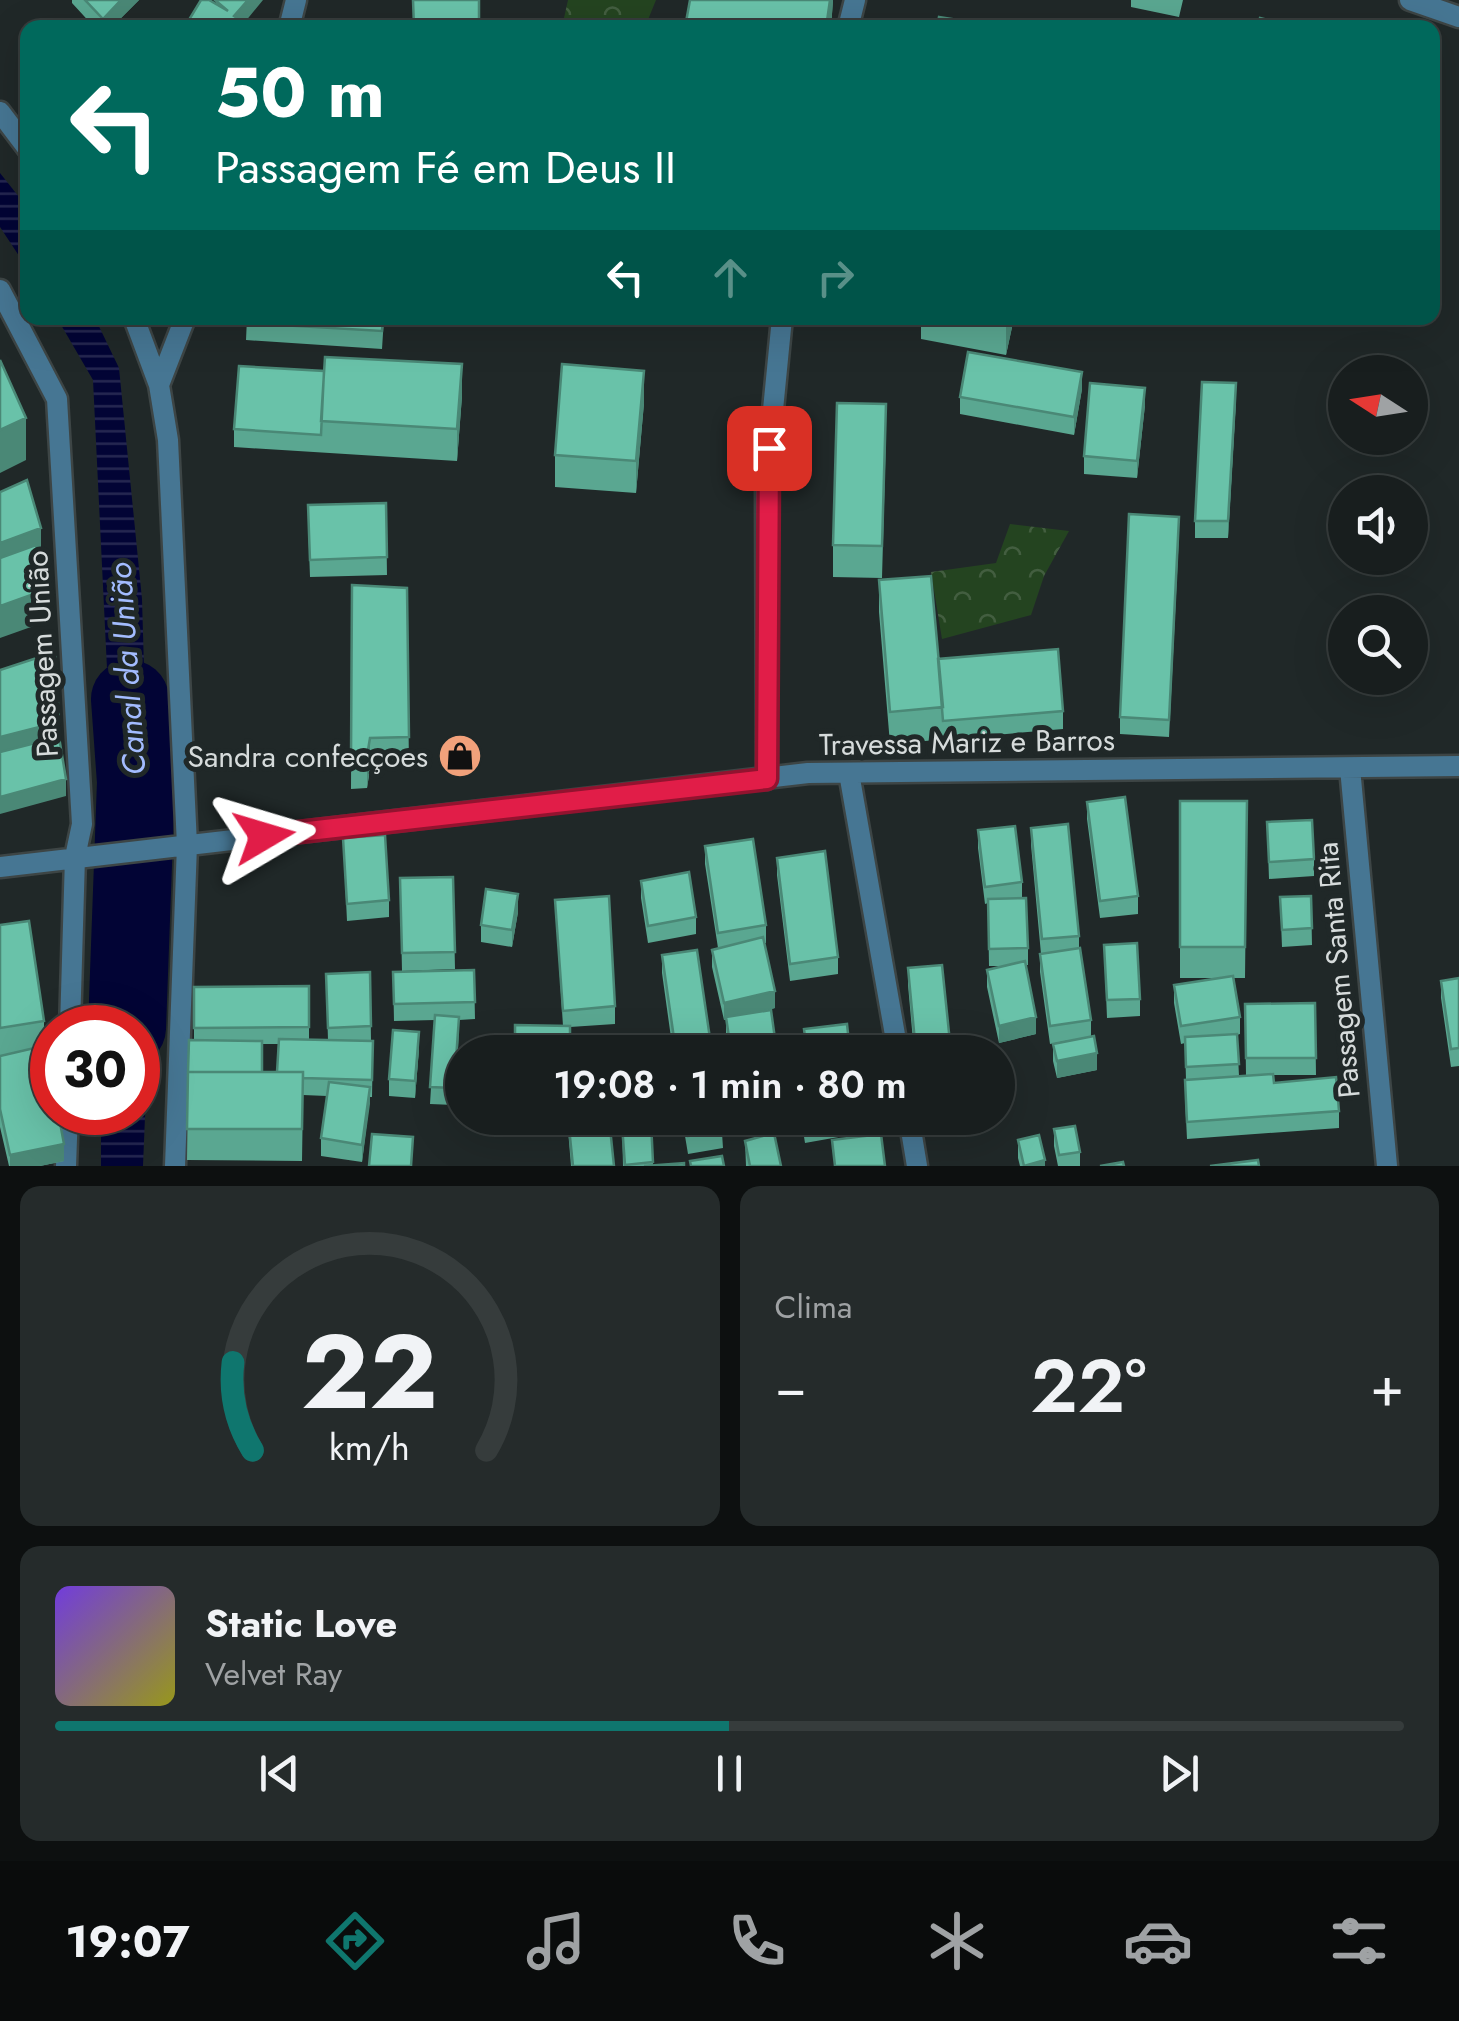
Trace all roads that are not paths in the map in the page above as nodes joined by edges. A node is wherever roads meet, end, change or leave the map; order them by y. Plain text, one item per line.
1 (1410, 0) edge
2 (1459, 17) edge
3 (0, 112) edge
4 (20, 138) edge
5 (0, 290) edge
6 (137, 325) edge
7 (182, 325) edge
8 (781, 325) edge
9 (158, 385) junction
10 (1459, 766) edge
11 (1350, 768) junction
12 (849, 774) junction
13 (767, 779) junction
14 (187, 845) junction
15 (75, 857) junction
16 (0, 867) edge
17 (71, 1005) edge
18 (895, 1035) edge
19 (67, 1135) edge
20 (912, 1135) edge
21 (66, 1166) edge
22 (175, 1166) edge
23 (917, 1166) edge
24 (1387, 1166) edge

1 - 2 street
3 - 4 street
5 - 15 street, Passagem União
6 - 9 street
7 - 9 street
8 - 13 street
9 - 14 street
10 - 11 street, Travessa Mariz e Barros
11 - 12 street, Travessa Mariz e Barros
11 - 24 street, Passagem Santa Rita
12 - 13 street, Travessa Mariz e Barros
12 - 18 street
13 - 14 street, Travessa Mariz e Barros
14 - 15 street, Travessa Mariz e Barros
14 - 22 street
15 - 16 street, Travessa Mariz e Barros
15 - 17 street, Passagem União
19 - 21 street
20 - 23 street

